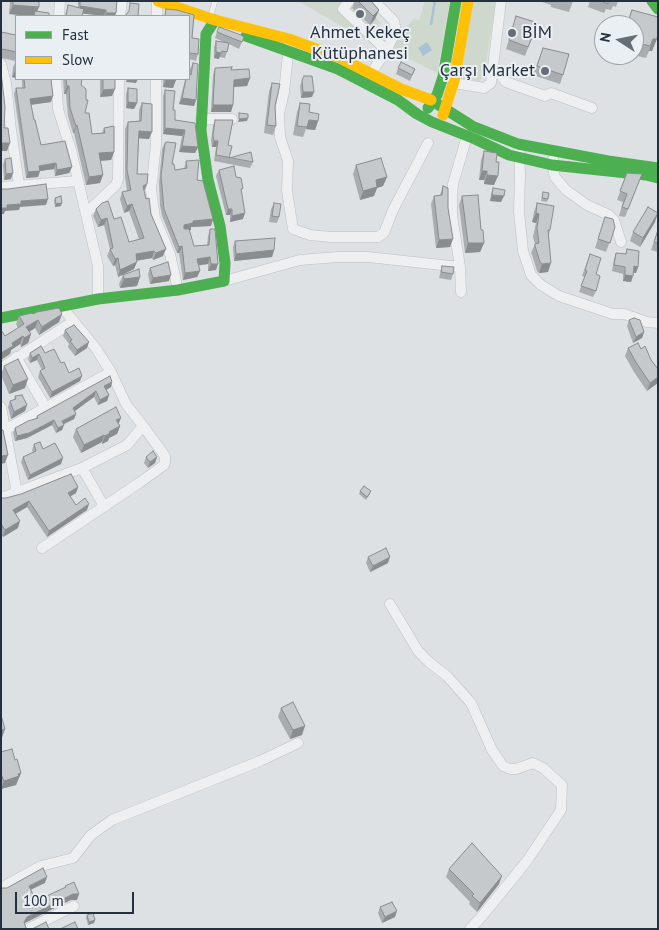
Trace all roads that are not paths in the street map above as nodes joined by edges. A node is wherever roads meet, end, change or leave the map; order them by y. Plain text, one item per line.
1 (60, 1) edge
2 (122, 1) edge
3 (158, 1) edge
4 (215, 1) edge
5 (350, 1) edge
6 (374, 1) edge
7 (456, 1) edge
8 (468, 1) edge
9 (501, 1) edge
10 (652, 1) edge
11 (658, 9) edge
12 (59, 15) edge
13 (120, 15) edge
14 (157, 15) edge
15 (212, 19) junction
16 (289, 39) junction
17 (386, 50) junction
18 (288, 52) junction
19 (1, 64) edge
20 (493, 66) junction
21 (368, 78) junction
22 (56, 80) edge
23 (119, 80) edge
24 (156, 80) edge
25 (454, 83) junction
26 (432, 101) junction
27 (446, 108) junction
28 (592, 108) dead end
29 (424, 117) junction
30 (201, 119) junction
31 (232, 119) edge
32 (439, 125) junction
33 (6, 130) edge
34 (467, 136) junction
35 (428, 143) dead end
36 (518, 144) junction
37 (554, 151) junction
38 (520, 158) junction
39 (552, 165) junction
40 (658, 168) edge
41 (658, 178) edge
42 (78, 181) junction
43 (19, 185) junction
44 (1, 187) edge
45 (86, 213) junction
46 (621, 242) dead end
47 (460, 267) junction
48 (224, 281) junction
49 (178, 290) junction
50 (461, 292) dead end
51 (98, 299) junction
52 (61, 306) junction
53 (1, 318) edge
54 (74, 321) junction
55 (658, 323) edge
56 (16, 357) junction
57 (1, 368) edge
58 (111, 372) junction
59 (1, 407) edge
60 (46, 408) junction
61 (143, 426) junction
62 (4, 430) edge
63 (82, 468) junction
64 (17, 493) junction
65 (1, 498) edge
66 (104, 506) junction
67 (42, 548) dead end
68 (390, 604) dead end
69 (298, 743) dead end
70 (1, 888) edge
71 (74, 906) dead end
72 (47, 924) edge
73 (28, 929) edge
74 (470, 929) edge

1 - 12 street
2 - 13 street
3 - 14 street
3 - 15 main road
4 - 15 lane
5 - 17 street
6 - 17 street
7 - 26 main road
8 - 25 main road
9 - 20 street
10 - 11 main road
15 - 16 main road
15 - 18 main road
15 - 30 main road
16 - 18 street
16 - 21 main road
17 - 21 street
18 - 21 main road
18 - 35 street
19 - 33 street
20 - 25 street
20 - 28 street
21 - 26 main road
21 - 29 main road
22 - 42 street
23 - 45 street
24 - 49 street
25 - 27 main road
26 - 27 main road
26 - 29 main road
27 - 32 main road
27 - 36 main road
29 - 32 main road
30 - 31 street
30 - 48 main road
32 - 34 main road
33 - 43 street
34 - 38 main road
34 - 47 street
36 - 37 main road
36 - 38 street
37 - 39 street
37 - 40 main road
38 - 39 main road
38 - 55 street
39 - 41 main road
39 - 46 street
42 - 43 street
42 - 45 street
43 - 44 street
45 - 51 street
47 - 48 street
47 - 50 street
48 - 49 main road
49 - 51 main road
51 - 52 main road
52 - 53 main road
52 - 54 street
54 - 56 street
54 - 58 street
56 - 57 street
56 - 60 street
58 - 60 street
58 - 61 street
59 - 62 street
60 - 62 street
61 - 63 street
61 - 66 street
62 - 64 street
63 - 64 street
63 - 66 street
64 - 65 street
66 - 67 street
68 - 74 street
69 - 70 street
71 - 72 street
72 - 73 street

